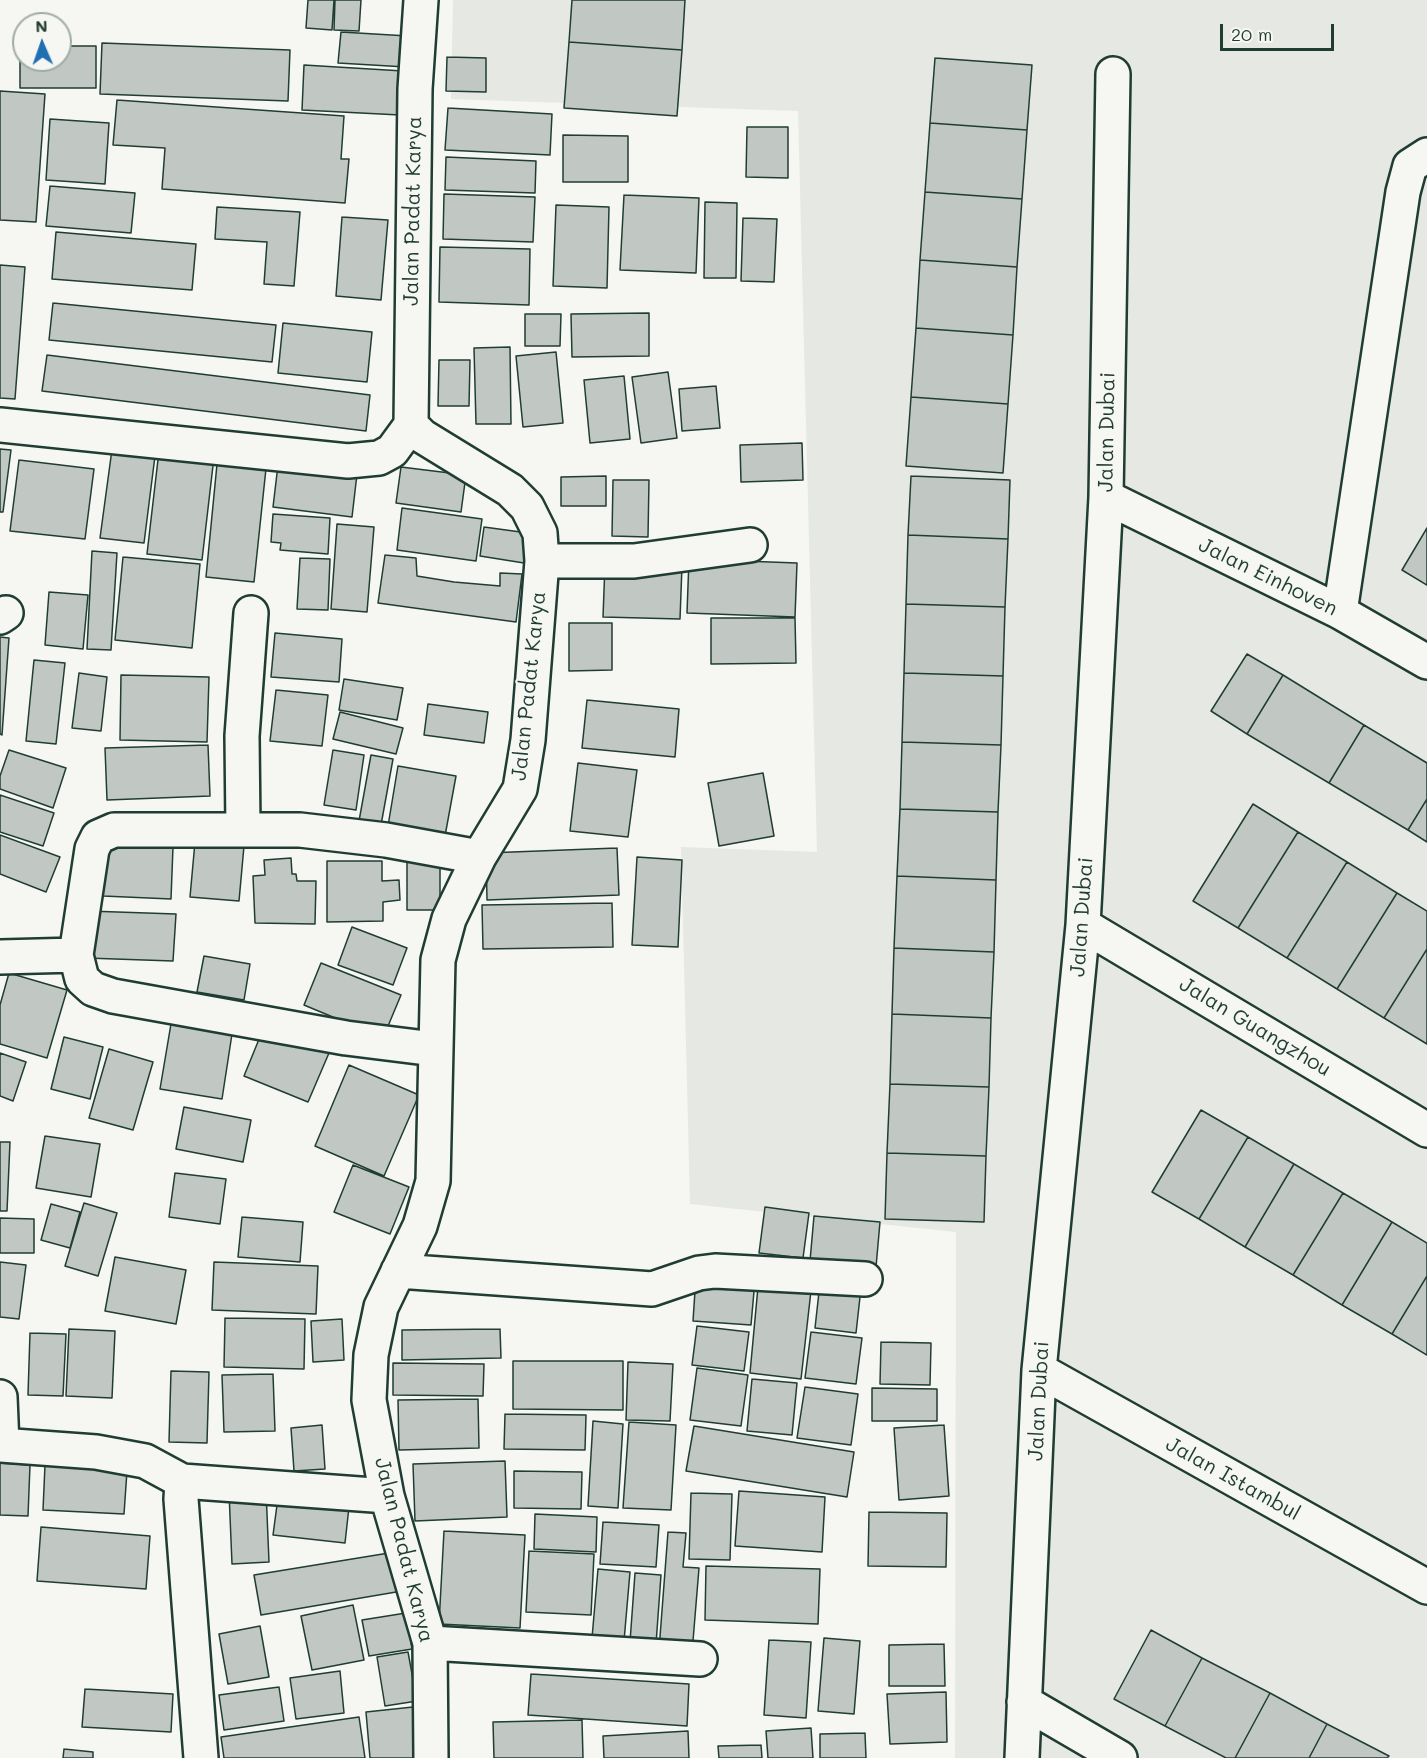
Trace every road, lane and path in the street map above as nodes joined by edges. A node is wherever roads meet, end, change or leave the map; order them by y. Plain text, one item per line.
1 (421, 0) edge
2 (1113, 74) dead end
3 (1427, 155) edge
4 (0, 425) edge
5 (411, 425) junction
6 (1106, 497) junction
7 (750, 545) dead end
8 (542, 561) junction
9 (1340, 612) junction
10 (251, 613) dead end
11 (1427, 662) edge
12 (243, 829) junction
13 (479, 857) junction
14 (1083, 925) junction
15 (76, 955) junction
16 (0, 957) edge
17 (434, 1049) junction
18 (1427, 1130) edge
19 (398, 1271) junction
20 (865, 1279) dead end
21 (1040, 1370) junction
22 (0, 1397) edge
23 (1, 1445) edge
24 (182, 1481) junction
25 (387, 1496) junction
26 (1427, 1587) edge
27 (430, 1643) junction
28 (700, 1659) dead end
29 (1024, 1702) junction
30 (201, 1758) edge
31 (431, 1758) edge
32 (1022, 1758) edge
33 (1120, 1758) edge

1 - 5 street, Jalan Padat Karya
2 - 6 street, Jalan Dubai
3 - 9 street
4 - 5 street
5 - 8 street, Jalan Padat Karya
6 - 9 street, Jalan Einhoven
6 - 14 street, Jalan Dubai
7 - 8 street
8 - 13 street, Jalan Padat Karya
9 - 11 street, Jalan Einhoven
10 - 12 street
12 - 13 street
12 - 15 street
13 - 17 street, Jalan Padat Karya
14 - 18 street, Jalan Guangzhou
14 - 21 street, Jalan Dubai
15 - 16 street
15 - 17 street
17 - 19 street, Jalan Padat Karya
19 - 20 street
19 - 25 street, Jalan Padat Karya
21 - 26 street, Jalan Istambul
21 - 29 street, Jalan Dubai
22 - 23 street
23 - 24 street
24 - 25 street
24 - 30 street
25 - 27 street, Jalan Padat Karya
27 - 28 street
27 - 31 street, Jalan Padat Karya
29 - 32 street, Jalan Dubai
29 - 33 street

